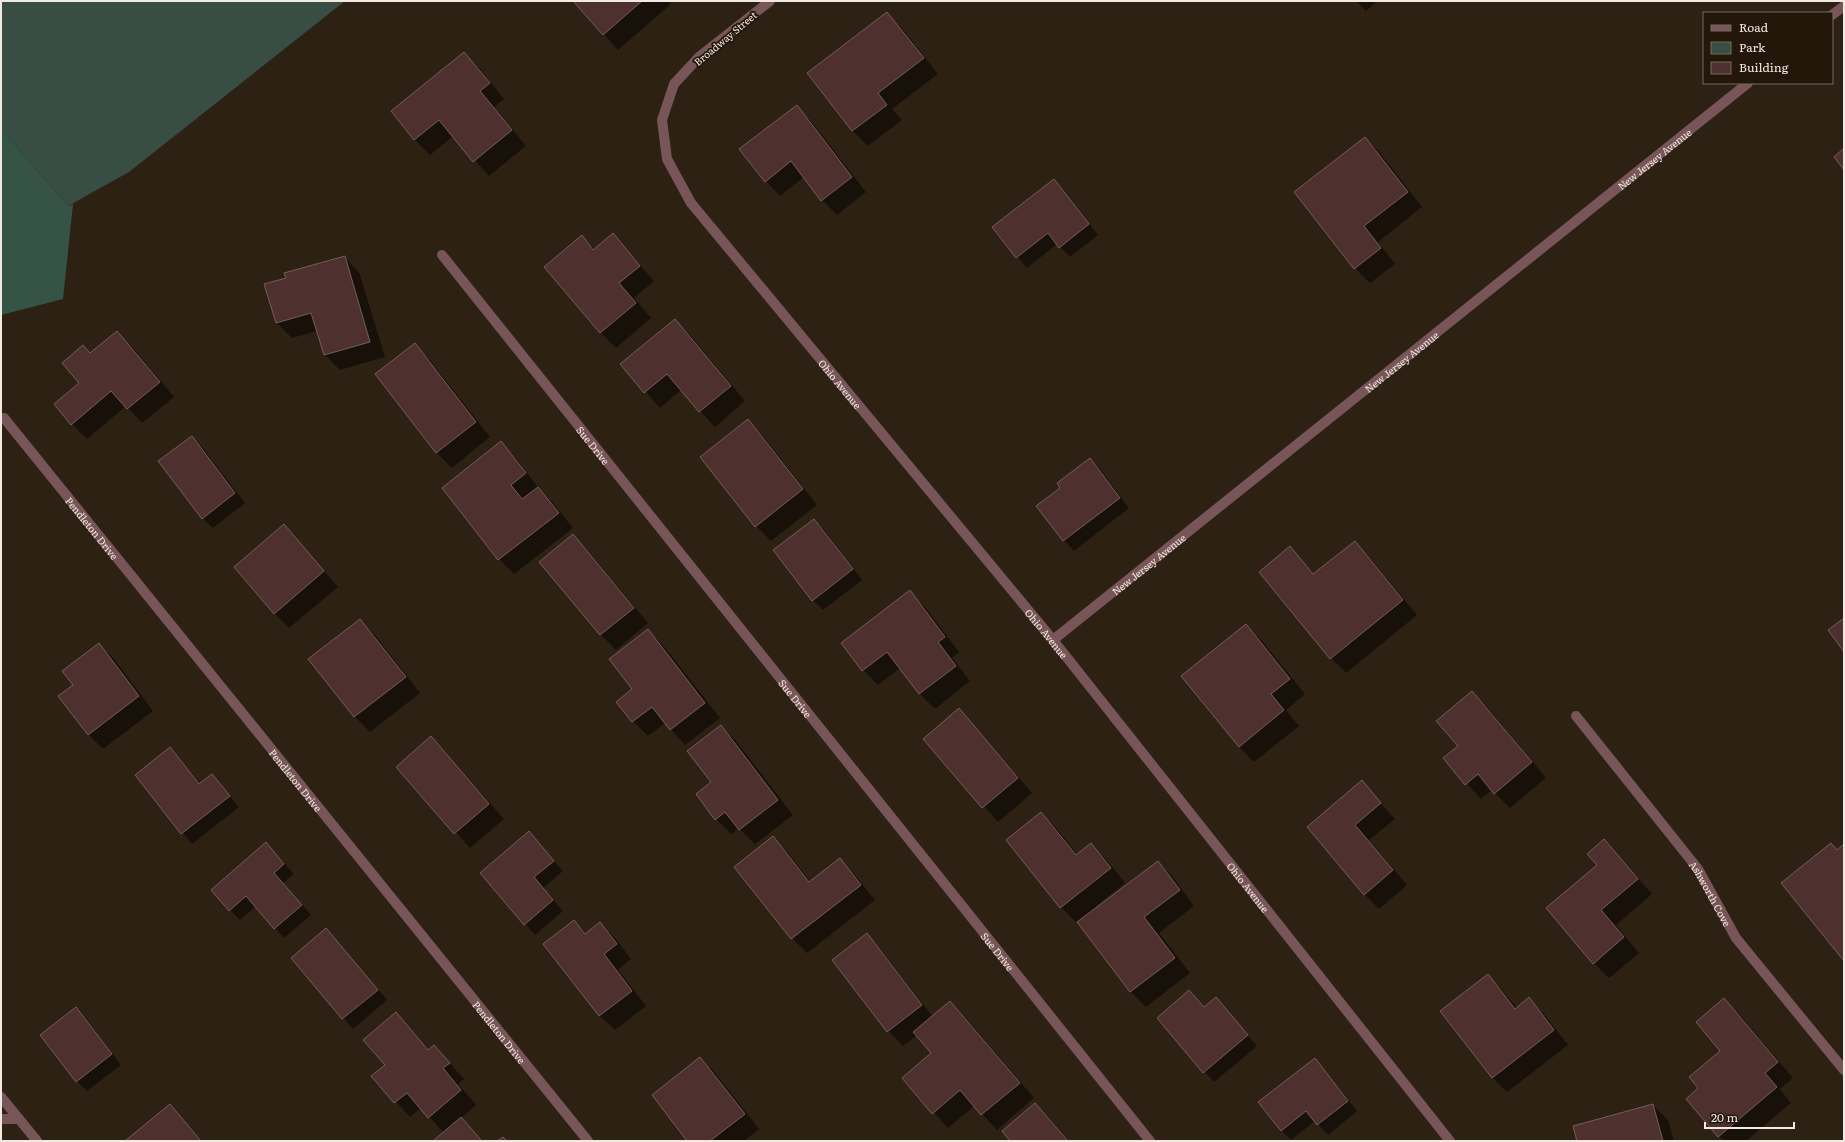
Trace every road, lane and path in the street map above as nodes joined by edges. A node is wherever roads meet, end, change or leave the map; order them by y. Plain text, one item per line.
1 (770, 1) edge
2 (1844, 6) edge
3 (1833, 15) edge
4 (1747, 84) edge
5 (662, 120) joint
6 (442, 255) dead end
7 (4, 418) dead end
8 (1054, 640) junction
9 (1576, 716) dead end
10 (1844, 1070) edge
11 (1, 1097) edge
12 (1, 1119) edge
13 (19, 1119) junction
14 (37, 1141) edge
15 (588, 1141) edge
16 (1150, 1141) edge
17 (1450, 1141) edge

1 - 5 street, Broadway Street
2 - 3 street
4 - 8 street, New Jersey Avenue
5 - 8 street, Ohio Avenue
6 - 16 street, Sue Drive
7 - 15 street, Pendleton Drive
8 - 17 street, Ohio Avenue
9 - 10 street, Ashworth Cove
11 - 13 street
12 - 13 street
13 - 14 street

